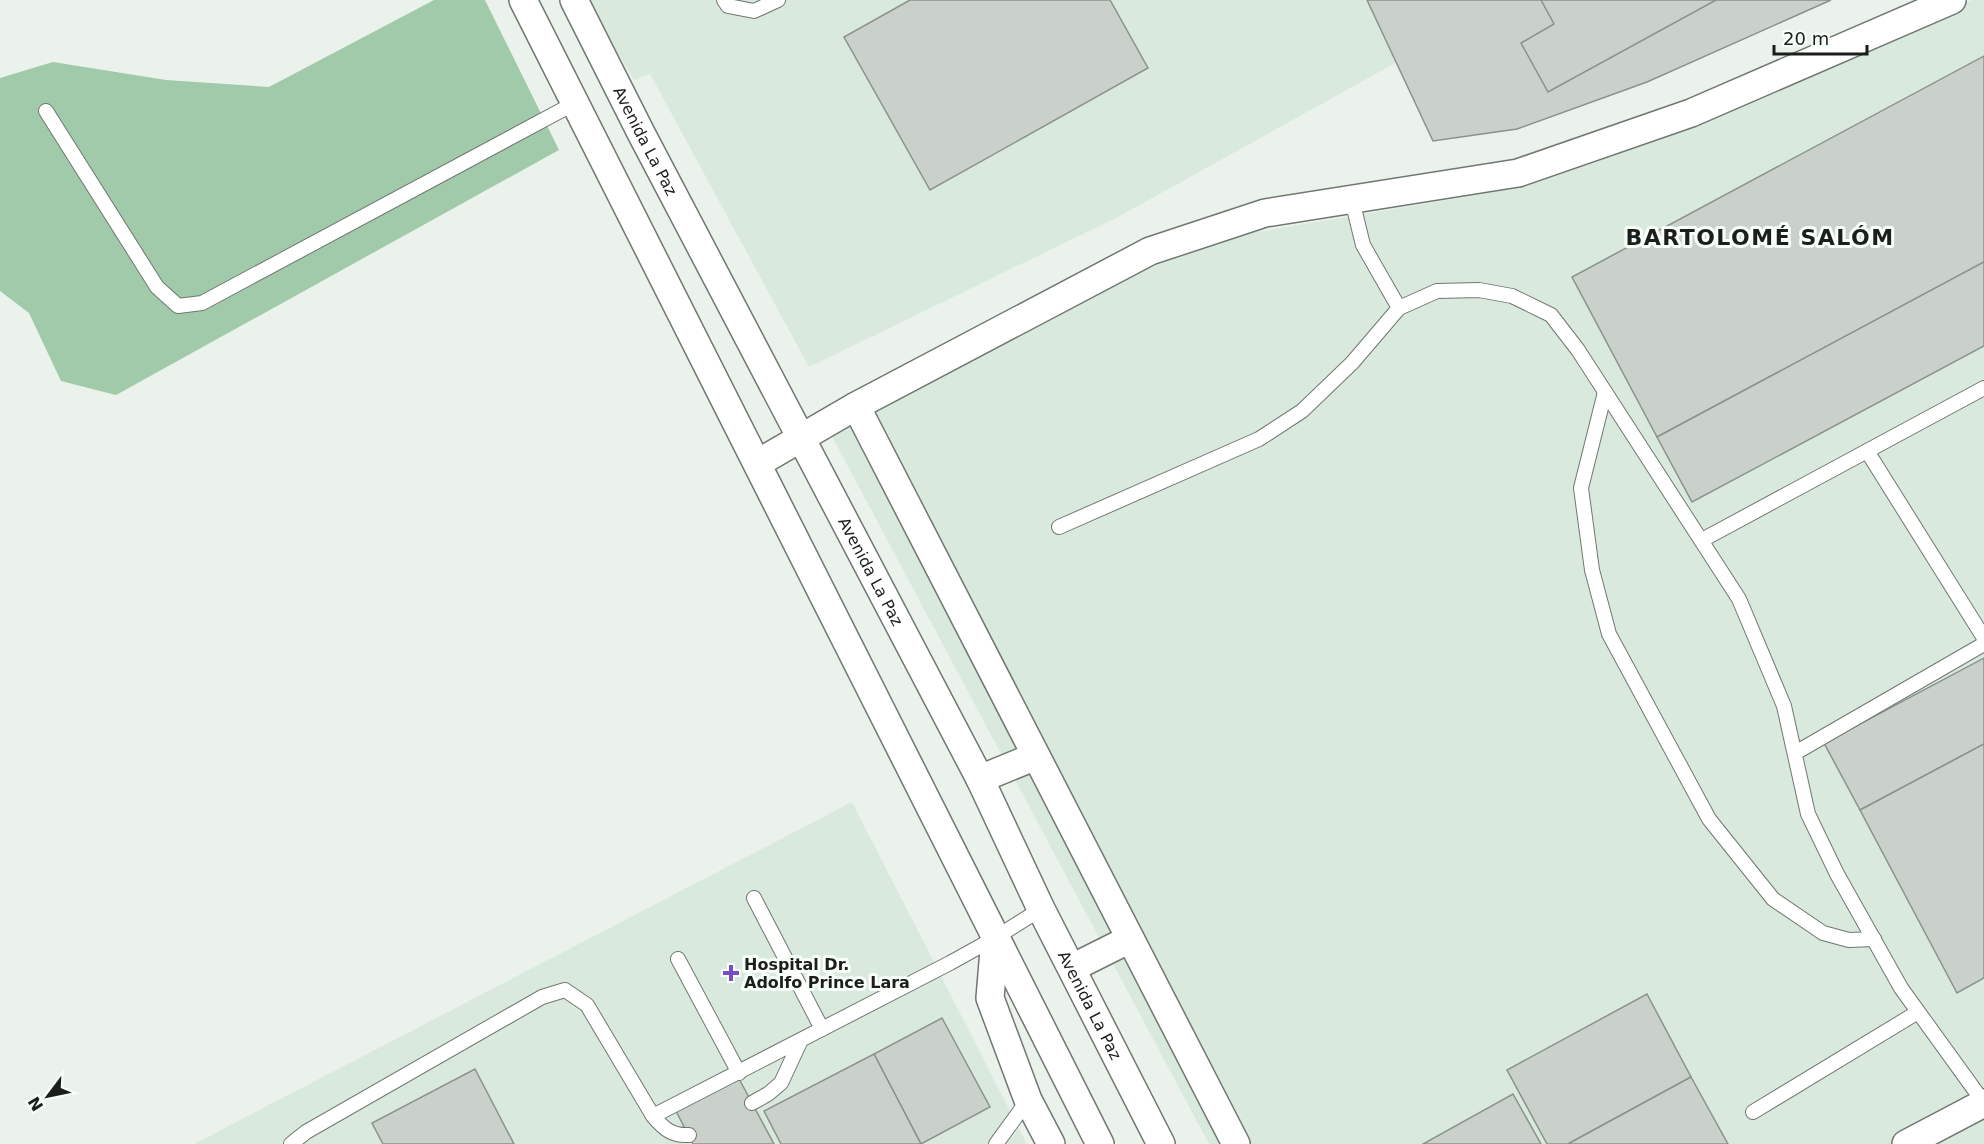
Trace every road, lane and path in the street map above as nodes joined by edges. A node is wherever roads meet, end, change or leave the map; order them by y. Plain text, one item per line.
1 (523, 0) edge
2 (574, 0) edge
3 (724, 0) edge
4 (778, 0) edge
5 (1952, 0) edge
6 (575, 103) junction
7 (46, 111) dead end
8 (1352, 200) junction
9 (1399, 308) junction
10 (1984, 388) edge
11 (1605, 392) junction
12 (856, 406) junction
13 (801, 438) junction
14 (1867, 451) junction
15 (758, 463) junction
16 (1059, 527) dead end
17 (1702, 540) junction
18 (1984, 638) edge
19 (1984, 644) edge
20 (1794, 753) junction
21 (1036, 756) junction
22 (980, 779) junction
23 (754, 898) dead end
24 (1041, 909) junction
25 (995, 938) junction
26 (1130, 939) junction
27 (1874, 939) junction
28 (678, 959) dead end
29 (1071, 968) junction
30 (1918, 1012) junction
31 (822, 1029) junction
32 (801, 1040) junction
33 (739, 1073) junction
34 (1028, 1100) junction
35 (752, 1102) dead end
36 (1984, 1103) edge
37 (1753, 1112) dead end
38 (653, 1116) junction
39 (689, 1135) dead end
40 (291, 1144) edge
41 (996, 1144) edge
42 (1051, 1144) edge
43 (1100, 1144) edge
44 (1161, 1144) edge
45 (1236, 1144) edge
46 (1906, 1144) edge

1 - 6 street
2 - 13 street, Avenida La Paz
3 - 4 lane
5 - 8 street
6 - 7 lane
6 - 15 street
8 - 9 lane
8 - 12 street
9 - 11 lane
9 - 16 lane
10 - 14 lane
11 - 17 lane
11 - 27 lane
12 - 13 street
12 - 21 street
13 - 15 street
13 - 22 street, Avenida La Paz
14 - 17 lane
14 - 18 lane
15 - 25 street
17 - 20 lane
19 - 20 lane
20 - 27 lane
21 - 22 street
21 - 26 street
22 - 24 street, Avenida La Paz
23 - 31 lane
24 - 25 lane
24 - 29 street, Avenida La Paz
25 - 31 lane
25 - 34 street
25 - 43 street
26 - 29 street
26 - 45 street
27 - 30 lane
28 - 33 lane
29 - 44 street, Avenida La Paz
30 - 36 lane
30 - 37 lane
31 - 32 lane
32 - 33 lane
32 - 35 lane
33 - 38 lane
34 - 41 lane
34 - 42 street
36 - 46 street
38 - 39 lane
38 - 40 lane

